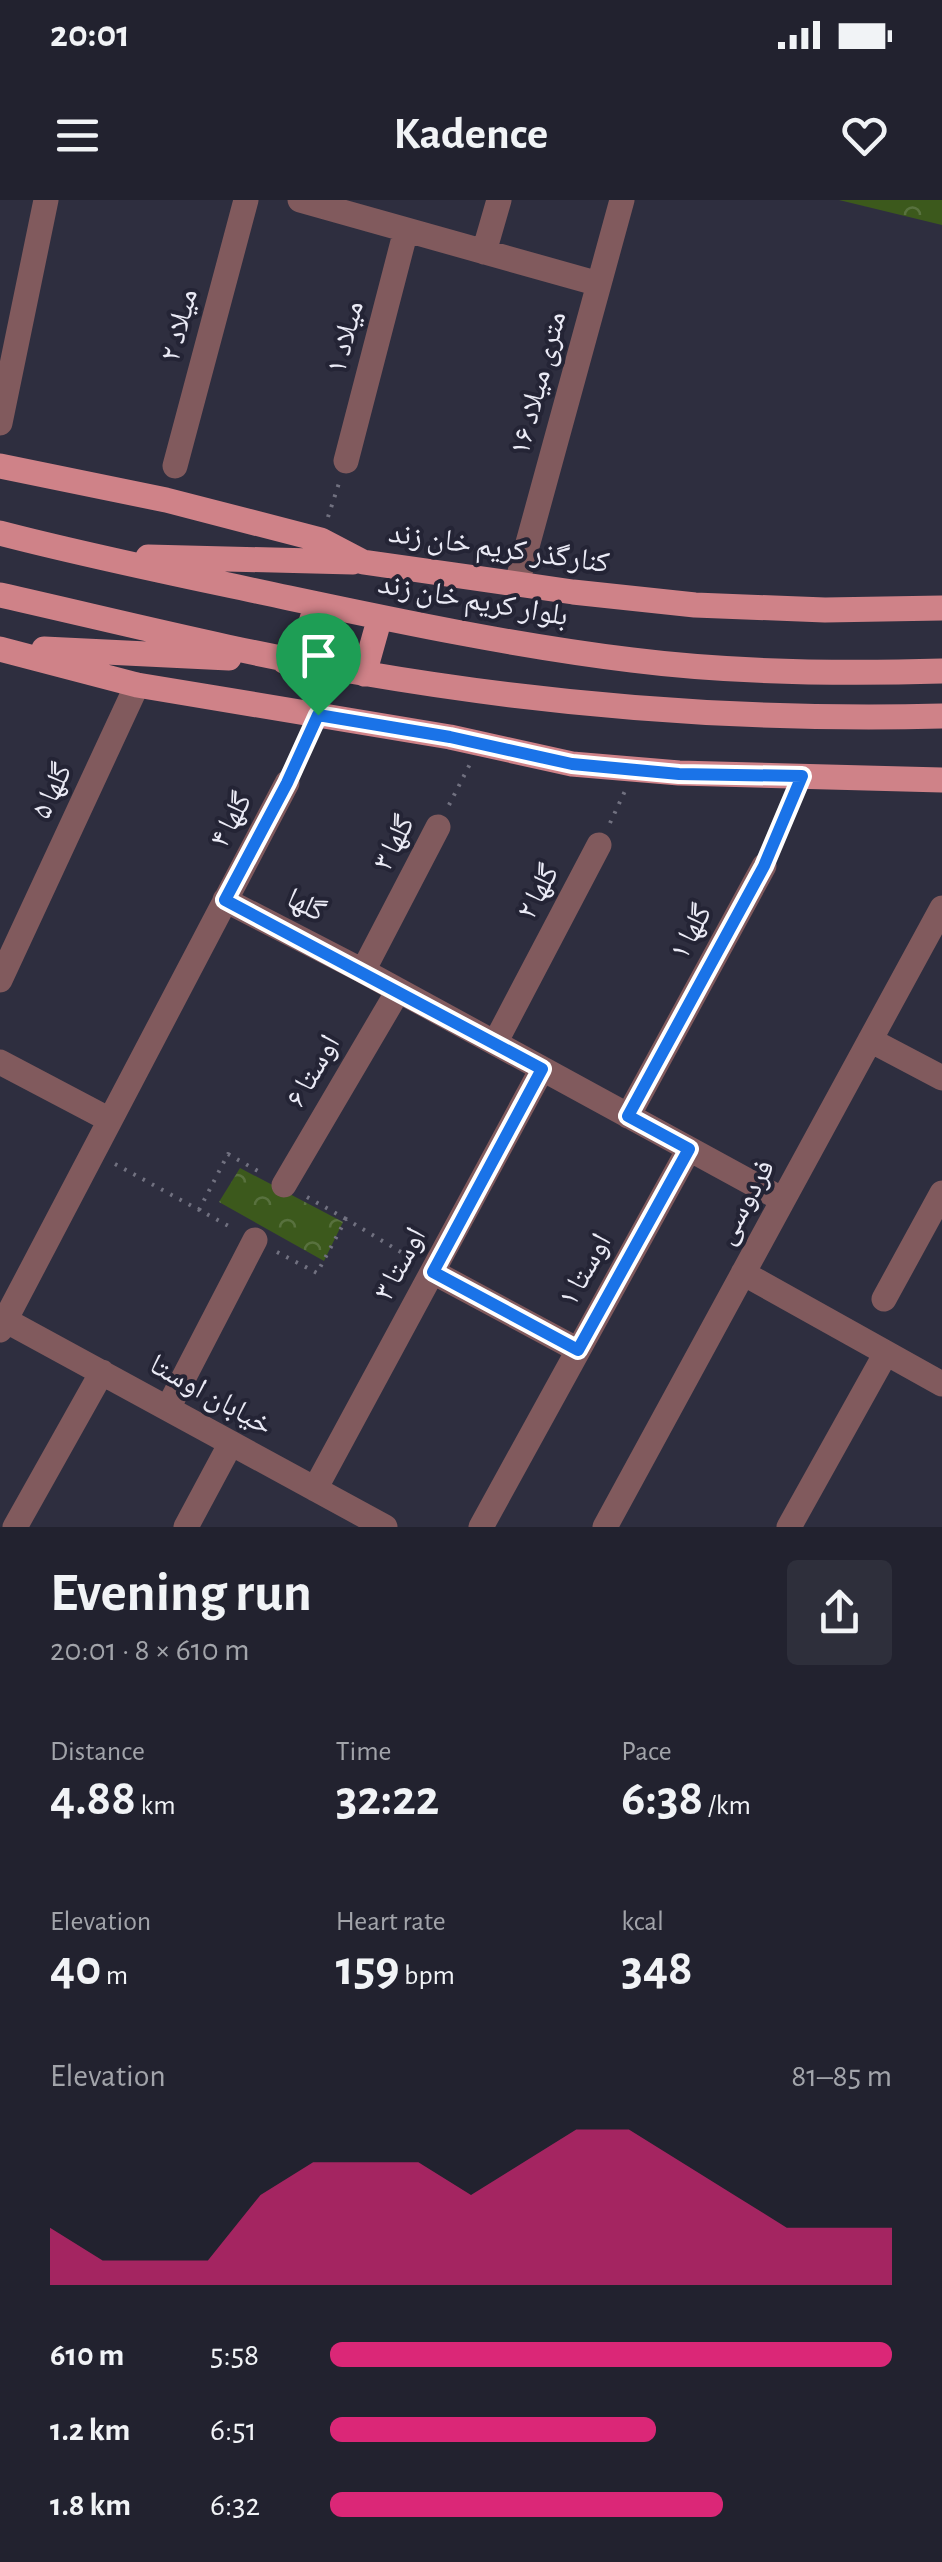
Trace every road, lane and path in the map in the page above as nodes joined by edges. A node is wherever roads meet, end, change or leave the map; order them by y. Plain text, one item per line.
1 (46, 200) edge
2 (246, 200) edge
3 (300, 200) edge
4 (499, 200) edge
5 (622, 200) edge
6 (328, 204) edge
7 (406, 230) junction
8 (484, 252) junction
9 (599, 284) junction
10 (0, 423) edge
11 (346, 461) joint
12 (0, 466) edge
13 (176, 466) dead end
14 (0, 533) edge
15 (320, 540) junction
16 (84, 555) junction
17 (363, 562) junction
18 (517, 584) junction
19 (0, 596) edge
20 (317, 604) junction
21 (942, 608) edge
22 (380, 617) junction
23 (0, 648) edge
24 (298, 662) junction
25 (942, 671) edge
26 (364, 674) junction
27 (138, 684) junction
28 (318, 715) junction
29 (942, 716) edge
30 (480, 744) junction
31 (636, 770) junction
32 (802, 776) junction
33 (942, 780) edge
34 (287, 783) joint
35 (438, 827) joint
36 (599, 845) joint
37 (764, 866) joint
38 (225, 900) junction
39 (942, 908) edge
40 (363, 972) junction
41 (0, 980) edge
42 (398, 991) junction
43 (870, 1040) junction
44 (495, 1043) junction
45 (0, 1062) edge
46 (542, 1069) junction
47 (942, 1078) edge
48 (628, 1116) junction
49 (110, 1120) junction
50 (689, 1149) junction
51 (284, 1185) dead end
52 (942, 1193) edge
53 (783, 1200) junction
54 (254, 1240) dead end
55 (433, 1272) junction
56 (744, 1273) junction
57 (884, 1299) dead end
58 (3, 1325) edge
59 (578, 1350) junction
60 (886, 1352) junction
61 (102, 1372) junction
62 (942, 1384) edge
63 (168, 1408) junction
64 (231, 1442) junction
65 (315, 1489) junction
66 (374, 1524) edge
67 (15, 1527) edge
68 (186, 1527) edge
69 (481, 1527) edge
70 (605, 1527) edge
71 (789, 1527) edge

1 - 10 street
2 - 13 street, میلاد ۲
3 - 6 street
4 - 8 street
5 - 9 street, ۱۶ متری میلاد
6 - 7 street
7 - 8 street
7 - 11 street, میلاد ۱
8 - 9 street
9 - 18 street, ۱۶ متری میلاد
11 - 15 path
12 - 15 main road, کنارگذر کریم خان زند
14 - 16 main road, بلوار کریم خان زند
15 - 17 main road, کنارگذر کریم خان زند
16 - 17 main road
16 - 20 main road, بلوار کریم خان زند
17 - 18 main road, کنارگذر کریم خان زند
18 - 21 main road, کنارگذر کریم خان زند
19 - 24 main road
20 - 22 main road, بلوار کریم خان زند
20 - 24 main road
22 - 25 main road, بلوار کریم خان زند
22 - 26 main road
23 - 24 main road
23 - 27 main road
24 - 26 main road
26 - 29 main road
27 - 28 main road
27 - 41 street, گلها ۵
28 - 30 main road
28 - 34 path, گلها ۴
30 - 31 main road
30 - 35 path, گلها ۳
31 - 32 main road
31 - 36 path, گلها ۲
32 - 33 main road
32 - 37 path
34 - 38 street, گلها ۴
35 - 40 street, گلها ۳
36 - 44 street, گلها ۲
37 - 48 street, گلها ۱
38 - 40 street, گلها
38 - 49 street
39 - 43 street, فردوسی
40 - 42 street, گلها
42 - 44 street, گلها
42 - 51 street, اوستا ۶
43 - 47 street
43 - 53 street, فردوسی
44 - 46 street, گلها
45 - 49 street
46 - 48 street, گلها
46 - 55 street, اوستا ۳
48 - 50 street, گلها
49 - 58 street
50 - 53 street, گلها
50 - 59 street, اوستا ۱
52 - 57 street
53 - 56 street, فردوسی
54 - 63 street
55 - 59 street
55 - 65 street, اوستا ۳
56 - 60 street
56 - 70 street, فردوسی
58 - 61 street, خیابان اوستا
59 - 69 street, اوستا ۱
60 - 62 street
60 - 71 street
61 - 63 street, خیابان اوستا
61 - 67 street
63 - 64 street, خیابان اوستا
64 - 65 street, خیابان اوستا
64 - 68 street
65 - 66 street, خیابان اوستا

